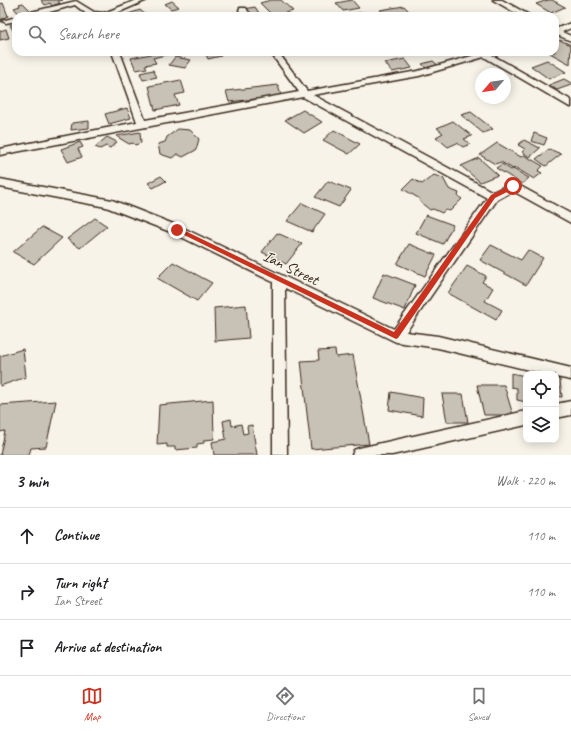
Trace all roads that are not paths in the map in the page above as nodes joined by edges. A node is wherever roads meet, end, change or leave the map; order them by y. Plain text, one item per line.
1 (143, 0) edge
2 (497, 0) edge
3 (43, 12) edge
4 (89, 12) edge
5 (113, 12) edge
6 (520, 12) edge
7 (12, 19) edge
8 (6, 21) dead end
9 (571, 25) edge
10 (559, 31) edge
11 (559, 33) edge
12 (571, 39) edge
13 (117, 56) edge
14 (277, 56) edge
15 (480, 56) edge
16 (496, 56) edge
17 (305, 94) junction
18 (571, 104) edge
19 (142, 124) junction
20 (0, 152) edge
21 (0, 183) edge
22 (493, 197) junction
23 (571, 219) edge
24 (279, 280) junction
25 (396, 336) junction
26 (571, 374) edge
27 (571, 408) edge
28 (559, 410) edge
29 (523, 419) edge
30 (280, 455) edge
31 (359, 455) edge

1 - 5 street
2 - 6 street
3 - 4 street
7 - 8 street
9 - 10 street
11 - 12 street
13 - 19 street
14 - 17 street
15 - 17 street
16 - 18 street
17 - 19 street
17 - 22 street
19 - 20 street
21 - 24 street, Ian Street
22 - 23 street
22 - 25 street
24 - 25 street, Ian Street
24 - 30 street
25 - 26 street, Ian Street
27 - 28 street
29 - 31 street

